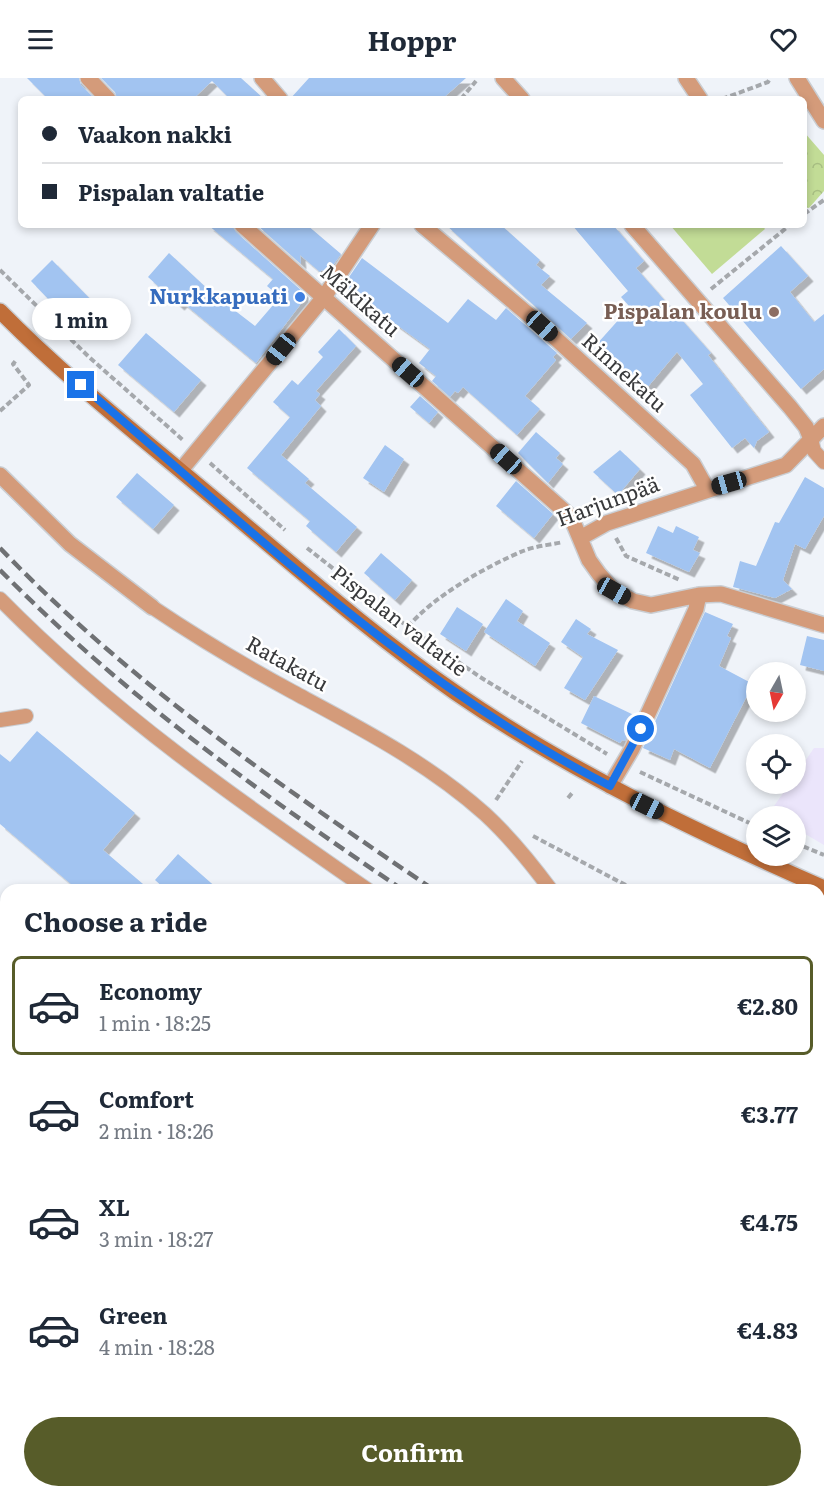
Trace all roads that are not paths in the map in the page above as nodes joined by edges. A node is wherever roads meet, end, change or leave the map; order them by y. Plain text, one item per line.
1 (88, 78) edge
2 (262, 78) edge
3 (504, 78) edge
4 (686, 78) edge
5 (797, 78) edge
6 (105, 96) edge
7 (277, 96) edge
8 (519, 96) edge
9 (698, 96) edge
10 (824, 121) edge
11 (245, 228) edge
12 (370, 228) edge
13 (426, 228) edge
14 (635, 228) edge
15 (324, 297) junction
16 (0, 311) edge
17 (824, 426) edge
18 (811, 439) junction
19 (824, 462) edge
20 (181, 470) junction
21 (0, 475) edge
22 (707, 489) junction
23 (582, 537) junction
24 (699, 595) junction
25 (0, 598) edge
26 (152, 607) joint
27 (824, 626) edge
28 (26, 717) dead end
29 (0, 720) edge
30 (610, 786) junction
31 (359, 884) edge
32 (546, 884) edge
33 (815, 884) edge

1 - 6 street
2 - 7 street
3 - 8 street
4 - 9 street
5 - 10 street
11 - 15 street, Mäkikatu
12 - 15 street
13 - 22 street, Rinnekatu
14 - 18 street
15 - 20 street
15 - 23 street, Mäkikatu
16 - 20 main road, Pispalan valtatie
17 - 18 street, Harjunpää
18 - 19 lane
18 - 22 street, Harjunpää
20 - 30 main road, Pispalan valtatie
21 - 26 street, Ratakatu
22 - 23 street, Harjunpää
23 - 24 street, Mäkikatu
24 - 27 street, Mäkikatu
24 - 30 street
25 - 31 lane
26 - 32 lane, Ratakatu
28 - 29 lane
30 - 33 main road, Pispalan valtatie

